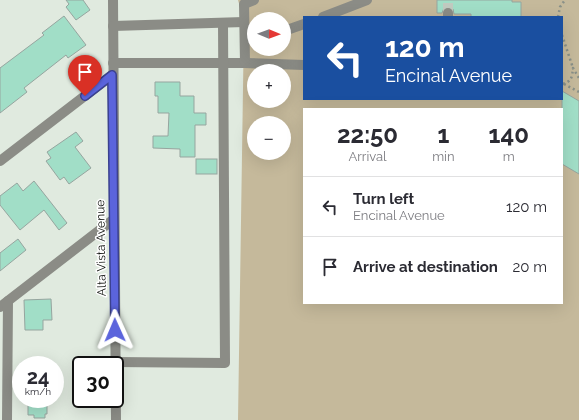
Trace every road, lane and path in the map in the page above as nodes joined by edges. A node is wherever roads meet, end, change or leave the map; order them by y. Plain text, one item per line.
1 (113, 0) edge
2 (254, 0) edge
3 (367, 0) edge
4 (561, 0) edge
5 (565, 0) edge
6 (560, 7) junction
7 (326, 16) edge
8 (558, 16) edge
9 (244, 22) junction
10 (223, 23) junction
11 (303, 24) edge
12 (113, 26) junction
13 (291, 29) edge
14 (247, 33) edge
15 (563, 38) edge
16 (247, 52) edge
17 (113, 63) junction
18 (224, 63) junction
19 (245, 63) junction
20 (303, 65) edge
21 (573, 68) junction
22 (112, 75) junction
23 (579, 78) edge
24 (563, 84) edge
25 (579, 92) edge
26 (0, 161) edge
27 (114, 219) junction
28 (4, 304) edge
29 (115, 356) edge
30 (124, 362) edge
31 (116, 408) edge
32 (7, 420) edge
33 (116, 420) edge

1 - 12 street, Alta Vista Avenue
2 - 9 street
3 - 7 street
4 - 6 path
5 - 6 path
6 - 8 path
9 - 10 street
9 - 14 street
10 - 12 street
10 - 18 street
11 - 13 street
12 - 17 street, Alta Vista Avenue
15 - 21 path
16 - 19 street
17 - 18 street
17 - 22 street, Alta Vista Avenue
18 - 19 street
18 - 30 street
19 - 20 street
21 - 23 path
21 - 24 path
22 - 26 street
22 - 27 street, Alta Vista Avenue
24 - 25 path
27 - 28 street
27 - 29 street, Alta Vista Avenue
28 - 32 street
31 - 33 street, Alta Vista Avenue

